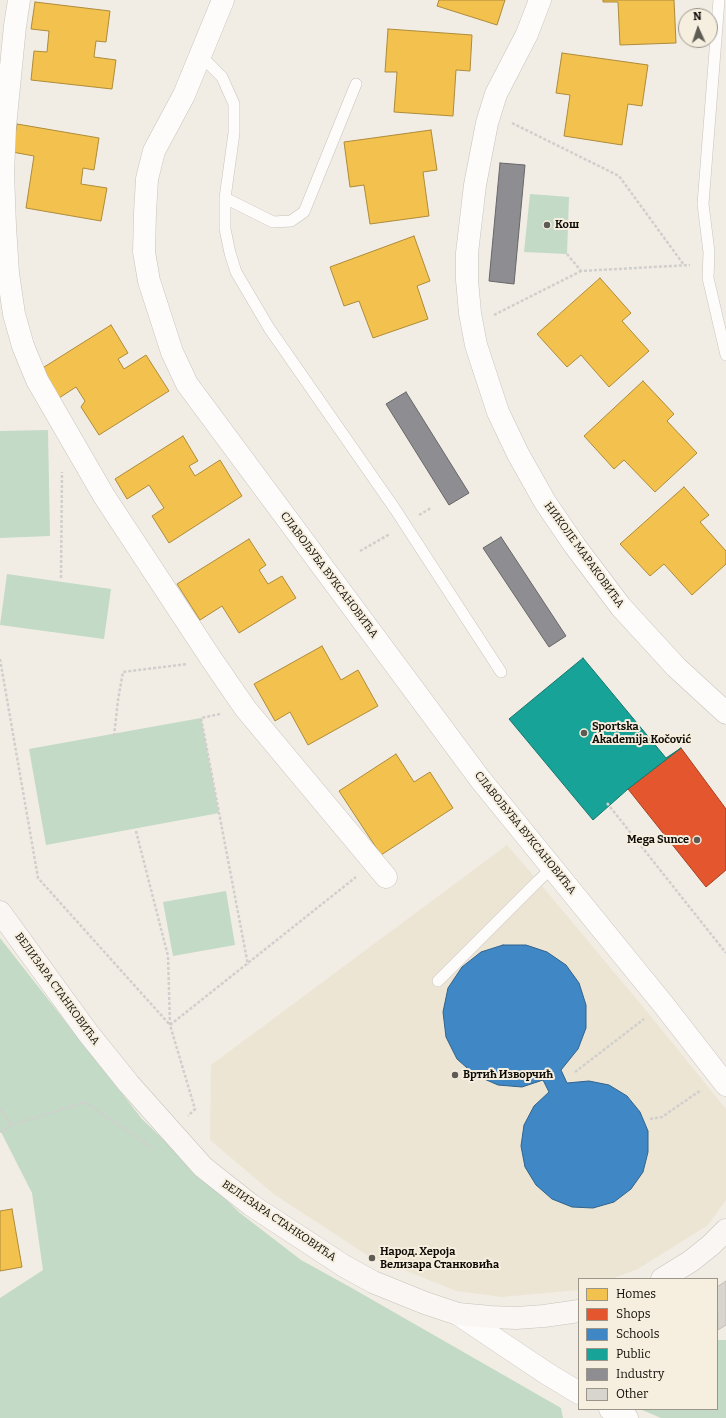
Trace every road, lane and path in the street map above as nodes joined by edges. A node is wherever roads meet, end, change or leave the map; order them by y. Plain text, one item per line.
1 (19, 0) edge
2 (222, 0) edge
3 (540, 0) edge
4 (718, 0) edge
5 (200, 56) junction
6 (356, 84) dead end
7 (490, 112) junction
8 (225, 198) junction
9 (567, 254) dead end
10 (708, 264) junction
11 (684, 265) junction
12 (581, 271) junction
13 (7, 314) edge
14 (472, 326) junction
15 (726, 355) edge
16 (62, 470) dead end
17 (391, 534) dead end
18 (360, 551) dead end
19 (61, 578) dead end
20 (0, 659) edge
21 (212, 660) junction
22 (500, 672) dead end
23 (245, 708) junction
24 (726, 713) edge
25 (114, 736) dead end
26 (607, 803) dead end
27 (136, 831) dead end
28 (553, 867) junction
29 (380, 870) joint
30 (0, 912) edge
31 (726, 953) edge
32 (248, 964) junction
33 (438, 981) dead end
34 (663, 1004) junction
35 (170, 1026) junction
36 (575, 1072) dead end
37 (722, 1080) edge
38 (0, 1109) edge
39 (650, 1119) dead end
40 (12, 1125) junction
41 (170, 1131) junction
42 (0, 1132) edge
43 (726, 1230) edge
44 (664, 1278) edge
45 (578, 1311) edge
46 (458, 1314) junction
47 (578, 1391) edge
48 (612, 1410) edge
49 (627, 1418) edge

1 - 13 street
2 - 5 street, СЛАВОЉУБА ВУКСАНОВИЋА
3 - 7 street, НИКОЛЕ МАРАКОВИЋА
4 - 10 lane
5 - 8 lane
5 - 28 street, СЛАВОЉУБА ВУКСАНОВИЋА
6 - 8 lane
7 - 11 path
7 - 14 street, НИКОЛЕ МАРАКОВИЋА
8 - 22 lane
9 - 12 path
10 - 11 path
10 - 15 lane
11 - 12 path
12 - 14 path
13 - 21 street
14 - 24 street, НИКОЛЕ МАРАКОВИЋА
16 - 19 path
17 - 18 path
20 - 35 path
21 - 23 street
21 - 25 path
23 - 29 street
23 - 32 path
26 - 31 path
27 - 35 path
28 - 33 lane
28 - 34 street, СЛАВОЉУБА ВУКСАНОВИЋА
29 - 32 path
30 - 41 street, ВЕЛИЗАРА СТАНКОВИЋА
32 - 35 path
34 - 36 path
34 - 37 street, СЛАВОЉУБА ВУКСАНОВИЋА
35 - 41 path
37 - 39 path
38 - 40 path
40 - 41 path
40 - 42 path
41 - 46 street, ВЕЛИЗАРА СТАНКОВИЋА
43 - 44 street
45 - 46 street, ВЕЛИЗАРА СТАНКОВИЋА
46 - 47 street
48 - 49 street

